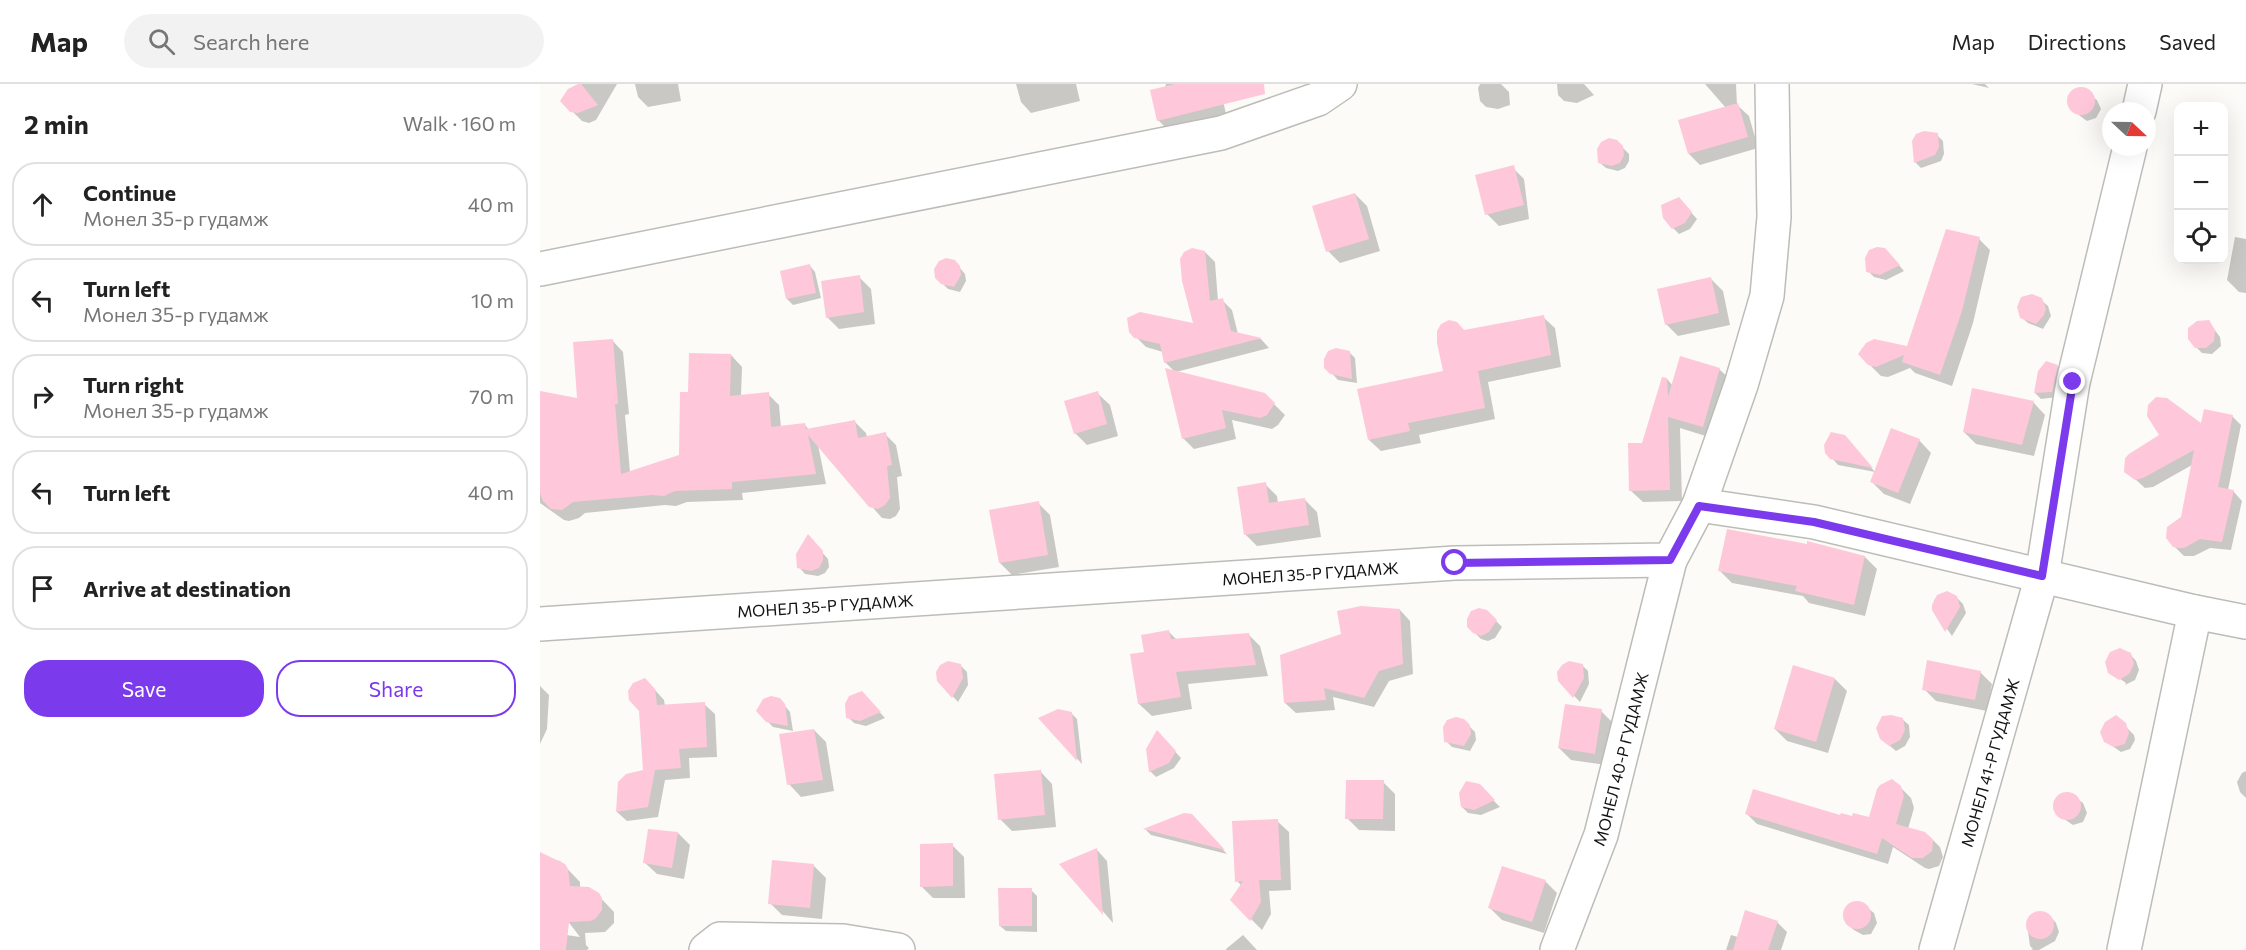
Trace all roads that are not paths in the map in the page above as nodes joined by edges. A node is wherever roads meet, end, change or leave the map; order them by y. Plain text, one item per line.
1 (1340, 84) edge
2 (1772, 84) edge
3 (2145, 84) edge
4 (2141, 102) edge
5 (2128, 156) edge
6 (540, 269) edge
7 (1699, 506) junction
8 (1670, 560) junction
9 (2042, 576) junction
10 (2195, 612) junction
11 (2246, 622) edge
12 (540, 624) edge
13 (706, 950) edge
14 (898, 950) edge
15 (1557, 950) edge
16 (1936, 950) edge
17 (2124, 950) edge

1 - 6 street
2 - 7 street
3 - 4 street
5 - 9 street, МОНЕЛ 41-Р ГУДАМЖ
7 - 8 street
7 - 9 street
8 - 12 street, МОНЕЛ 35-Р ГУДАМЖ
8 - 15 street, МОНЕЛ 40-Р ГУДАМЖ
9 - 10 street
9 - 16 street, МОНЕЛ 41-Р ГУДАМЖ
10 - 11 street
10 - 17 street
13 - 14 street

